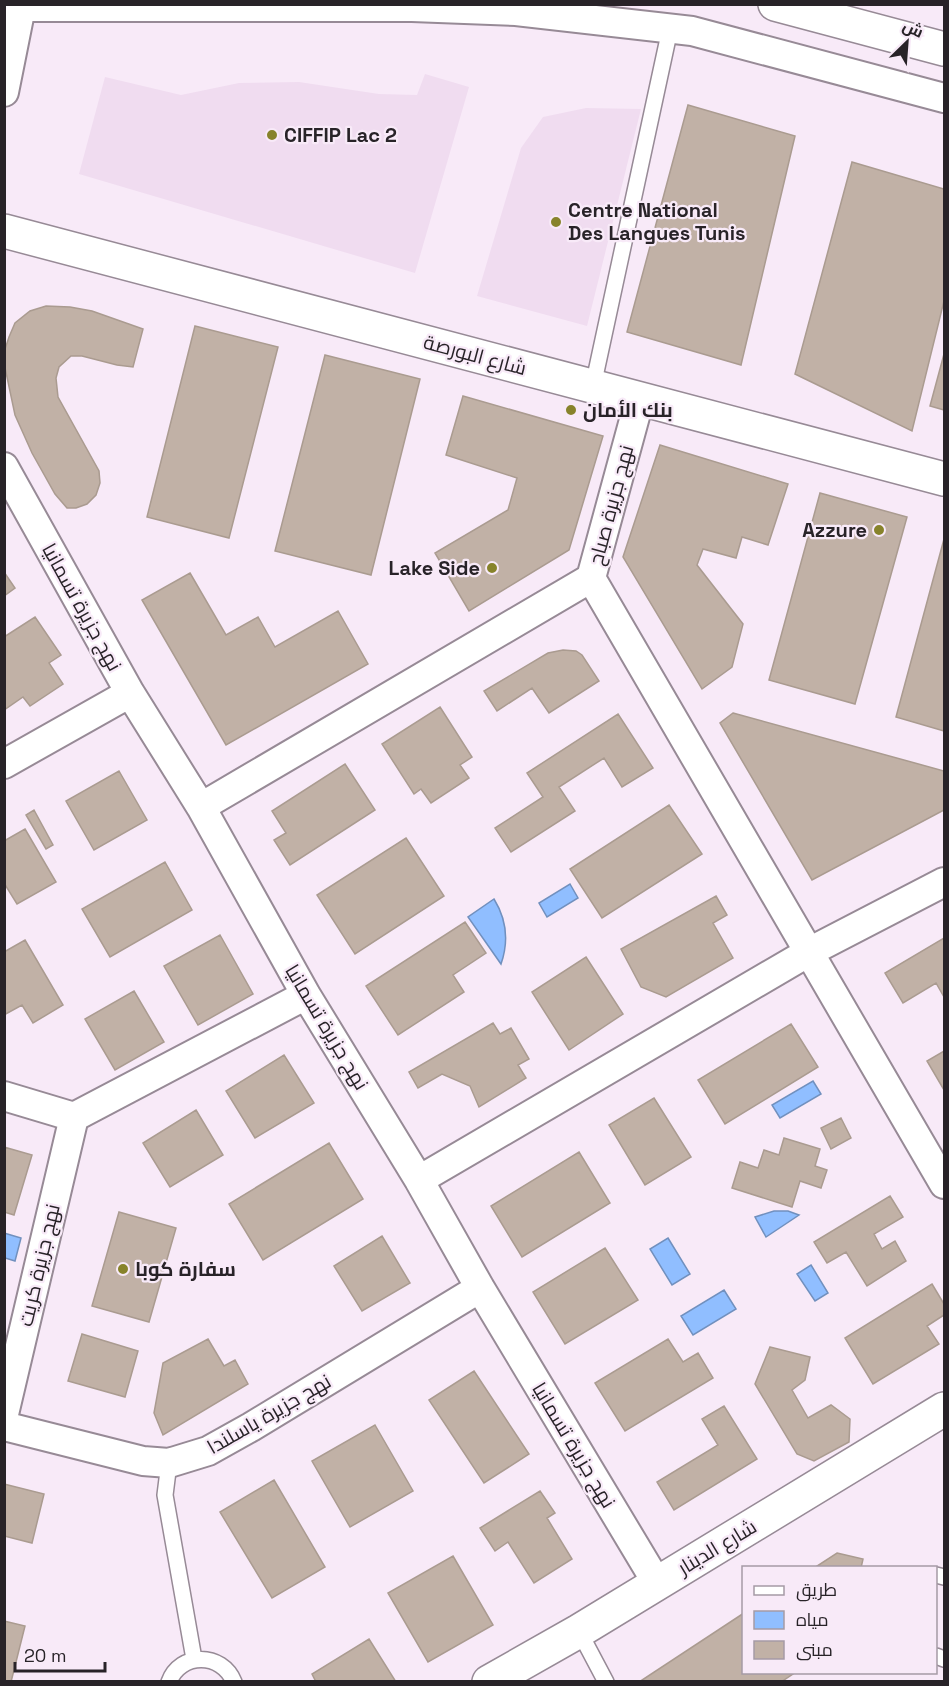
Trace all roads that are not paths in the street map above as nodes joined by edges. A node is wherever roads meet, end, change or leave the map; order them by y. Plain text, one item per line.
1 (775, 4) edge
2 (13, 6) edge
3 (670, 29) junction
4 (945, 49) edge
5 (4, 92) edge
6 (945, 99) edge
7 (4, 231) edge
8 (593, 386) junction
9 (640, 398) junction
10 (4, 467) edge
11 (945, 479) edge
12 (591, 578) junction
13 (130, 693) junction
14 (4, 764) edge
15 (201, 807) junction
16 (945, 882) edge
17 (809, 952) junction
18 (306, 995) junction
19 (4, 1096) edge
20 (74, 1117) junction
21 (419, 1180) junction
22 (945, 1184) edge
23 (480, 1288) junction
24 (945, 1409) edge
25 (4, 1414) edge
26 (4, 1426) edge
27 (169, 1463) junction
28 (657, 1583) junction
29 (579, 1631) junction
30 (194, 1659) junction
31 (169, 1682) edge
32 (234, 1682) edge
33 (489, 1682) edge
34 (606, 1682) edge

1 - 4 street
2 - 3 street
2 - 5 street
3 - 6 street
3 - 8 lane
7 - 8 street, شارع البورصة
8 - 9 street, شارع البورصة
9 - 11 street, شارع البورصة
9 - 12 street, نهج جزيرة صباح
10 - 13 street, نهج جزيرة تسمانيا
12 - 15 street
12 - 17 street
13 - 14 street
13 - 15 street, نهج جزيرة تسمانيا
15 - 18 street, نهج جزيرة تسمانيا
16 - 17 street
17 - 21 street
17 - 22 street
18 - 20 street
18 - 21 street, نهج جزيرة تسمانيا
19 - 20 street
20 - 25 street, نهج جزيرة كريت
21 - 23 street, نهج جزيرة تسمانيا
23 - 27 street, نهج جزيرة ياسلندا
23 - 28 street, نهج جزيرة تسمانيا
24 - 28 street, شارع الدينار
26 - 27 street, نهج جزيرة ياسلندا
27 - 30 lane
28 - 29 street, شارع الدينار
29 - 33 street, شارع الدينار
29 - 34 lane
30 - 31 lane
30 - 32 lane

